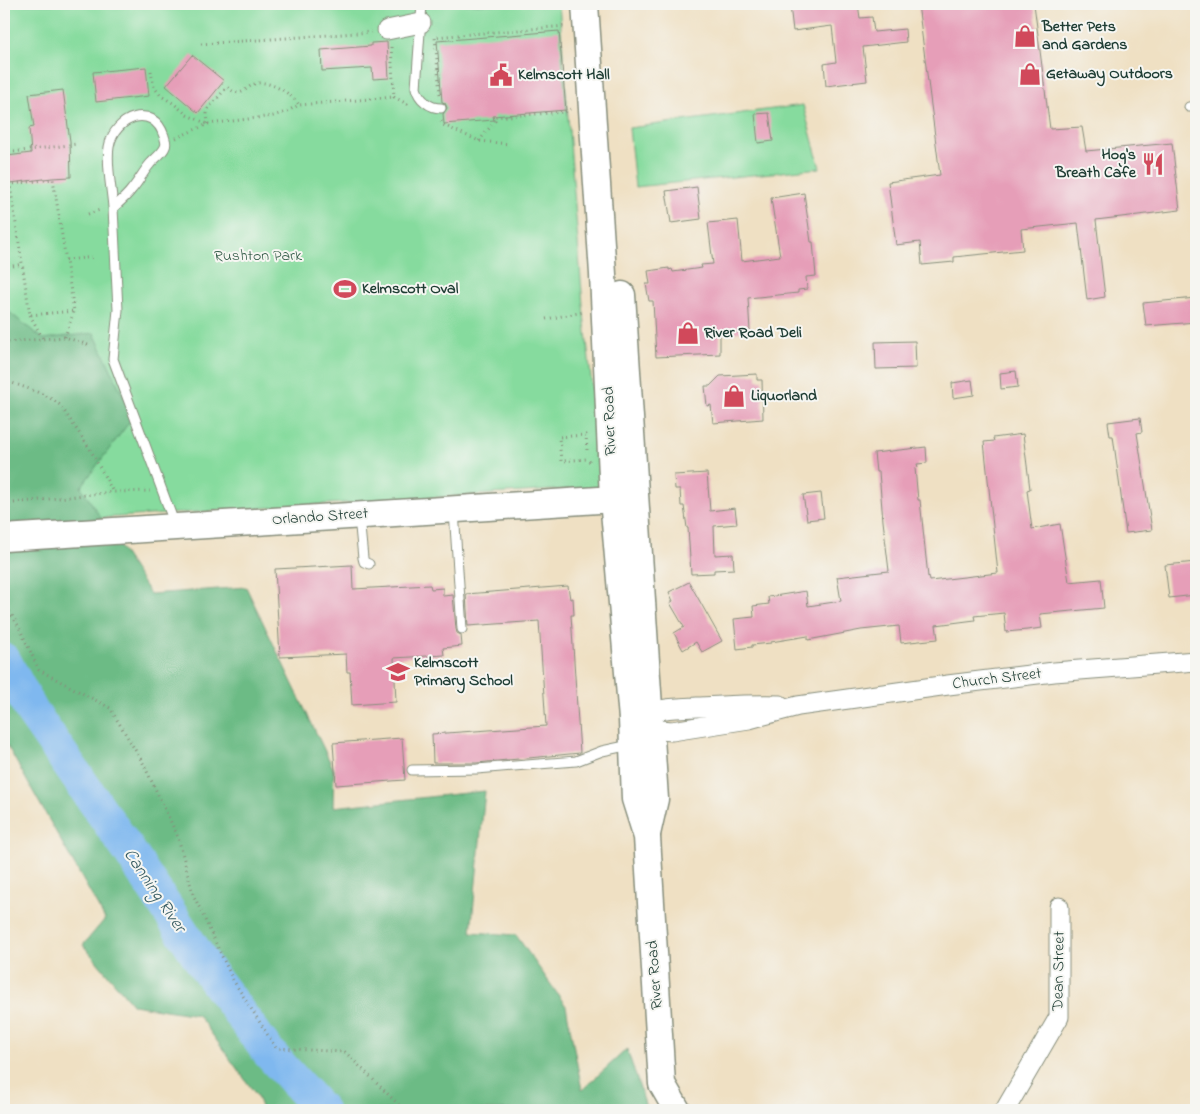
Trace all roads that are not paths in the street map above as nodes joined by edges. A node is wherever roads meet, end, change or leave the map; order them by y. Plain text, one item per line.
1 (422, 4) edge
2 (585, 4) edge
3 (602, 4) edge
4 (421, 23) junction
5 (388, 30) road end
6 (441, 108) road end
7 (113, 208) junction
8 (624, 498) junction
9 (454, 509) junction
10 (358, 514) junction
11 (176, 526) junction
12 (4, 538) edge
13 (369, 564) dead end
14 (462, 629) dead end
15 (1196, 660) edge
16 (641, 726) junction
17 (412, 770) dead end
18 (1059, 907) dead end
19 (677, 1110) edge
20 (1005, 1110) edge

1 - 4 lane
2 - 8 main road, River Road
3 - 8 main road, River Road
4 - 5 street
4 - 6 lane
7 - 7 lane
7 - 11 lane
8 - 9 main road, Orlando Street
8 - 16 main road, River Road
9 - 10 main road, Orlando Street
9 - 14 lane
10 - 11 main road, Orlando Street
10 - 13 lane
11 - 12 main road, Orlando Street
15 - 16 street, Church Street
16 - 17 lane
16 - 19 main road, River Road
18 - 20 street, Dean Street

